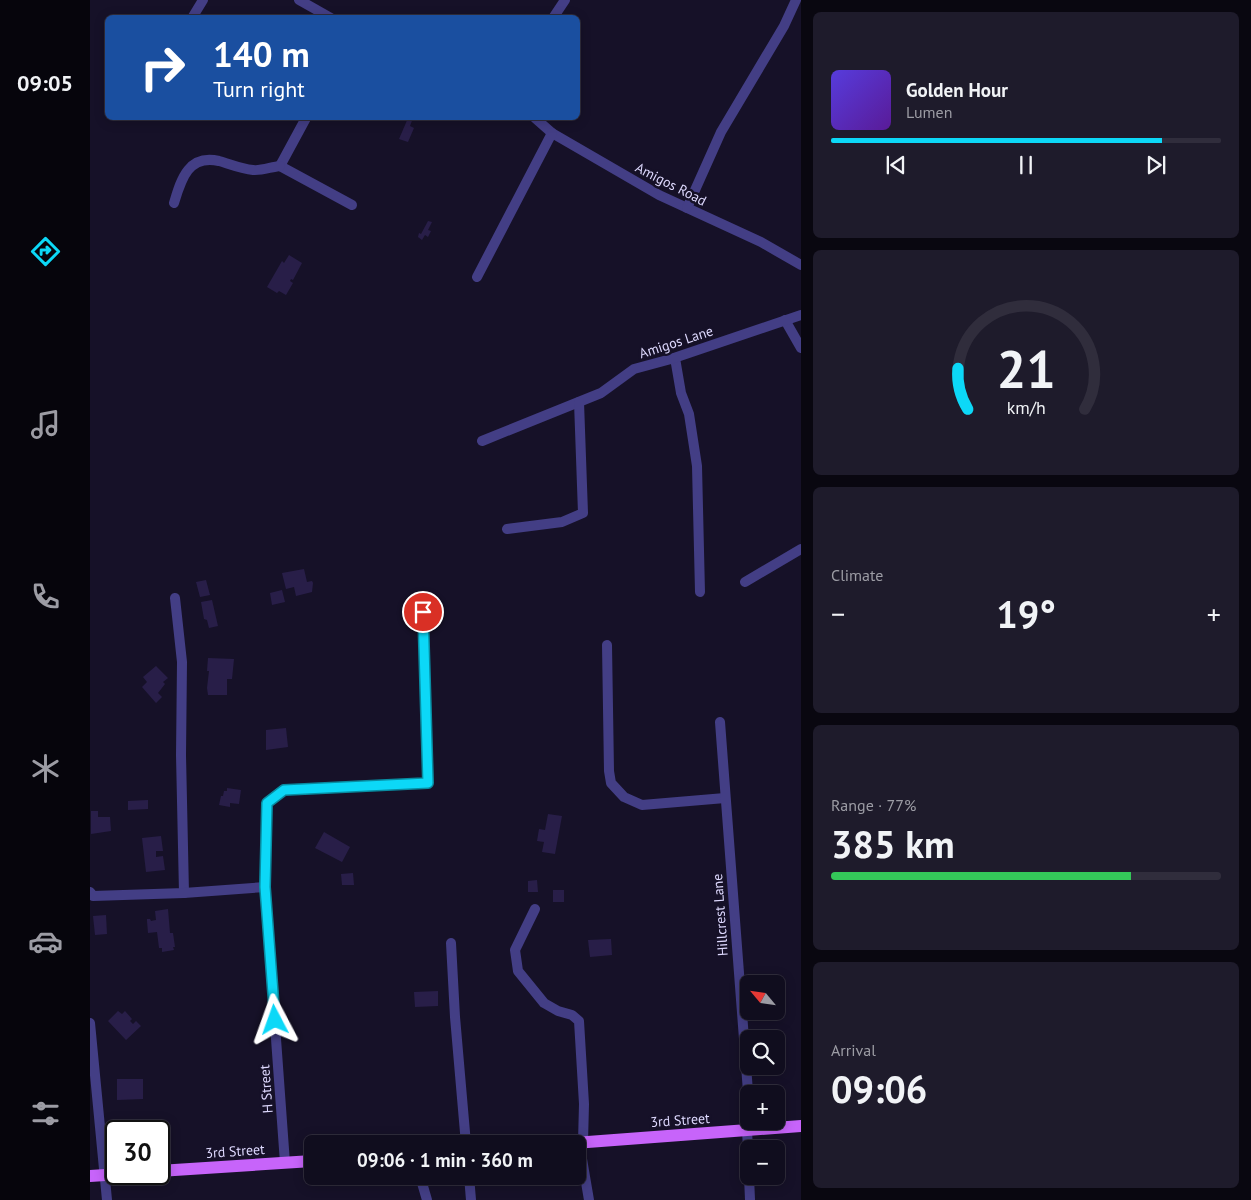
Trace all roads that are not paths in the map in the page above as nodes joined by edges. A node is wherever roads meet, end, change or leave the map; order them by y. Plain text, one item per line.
1 (203, 0) edge
2 (300, 0) edge
3 (565, 0) edge
4 (796, 0) edge
5 (194, 15) edge
6 (325, 15) edge
7 (555, 15) edge
8 (305, 120) edge
9 (537, 120) edge
10 (552, 133) junction
11 (280, 166) junction
12 (174, 203) dead end
13 (352, 205) dead end
14 (687, 208) junction
15 (801, 265) edge
16 (477, 277) dead end
17 (801, 315) edge
18 (785, 320) junction
19 (801, 348) edge
20 (675, 358) junction
21 (580, 402) junction
22 (482, 441) dead end
23 (507, 529) dead end
24 (801, 549) edge
25 (745, 582) dead end
26 (700, 592) dead end
27 (175, 598) dead end
28 (423, 612) dead end
29 (607, 645) dead end
30 (720, 722) dead end
31 (725, 798) junction
32 (265, 887) junction
33 (90, 892) edge
34 (184, 893) junction
35 (535, 909) dead end
36 (451, 943) dead end
37 (90, 1023) edge
38 (747, 1085) edge
39 (785, 1126) edge
40 (801, 1126) edge
41 (740, 1128) edge
42 (465, 1135) edge
43 (583, 1135) edge
44 (586, 1142) edge
45 (304, 1162) edge
46 (285, 1163) junction
47 (170, 1170) edge
48 (104, 1175) junction
49 (90, 1176) edge
50 (586, 1182) edge
51 (423, 1185) edge
52 (470, 1185) edge
53 (749, 1185) edge
54 (107, 1200) edge
55 (427, 1200) edge
56 (471, 1200) edge
57 (589, 1200) edge
58 (750, 1200) edge

1 - 5 street
2 - 6 street
3 - 7 street
4 - 14 street
8 - 11 street
9 - 10 street, Amigos Road
10 - 14 street, Amigos Road
10 - 16 street
11 - 12 street
11 - 13 street
14 - 15 street, Amigos Road
17 - 18 street, Amigos Lane
18 - 19 street
18 - 20 street, Amigos Lane
20 - 21 street, Amigos Lane
20 - 26 street
21 - 22 street, Amigos Lane
21 - 23 street
24 - 25 street
27 - 34 street
28 - 32 street, H Street
29 - 31 street
30 - 31 street, Hillcrest Lane
31 - 38 street, Hillcrest Lane
32 - 34 street
32 - 46 street, H Street
33 - 34 street
35 - 43 street
36 - 42 street
37 - 48 street
39 - 40 main road, 3rd Street
41 - 44 main road, 3rd Street
45 - 46 main road, 3rd Street
46 - 47 main road, 3rd Street
48 - 49 main road
48 - 54 street
50 - 57 street
51 - 55 street
52 - 56 street
53 - 58 street

